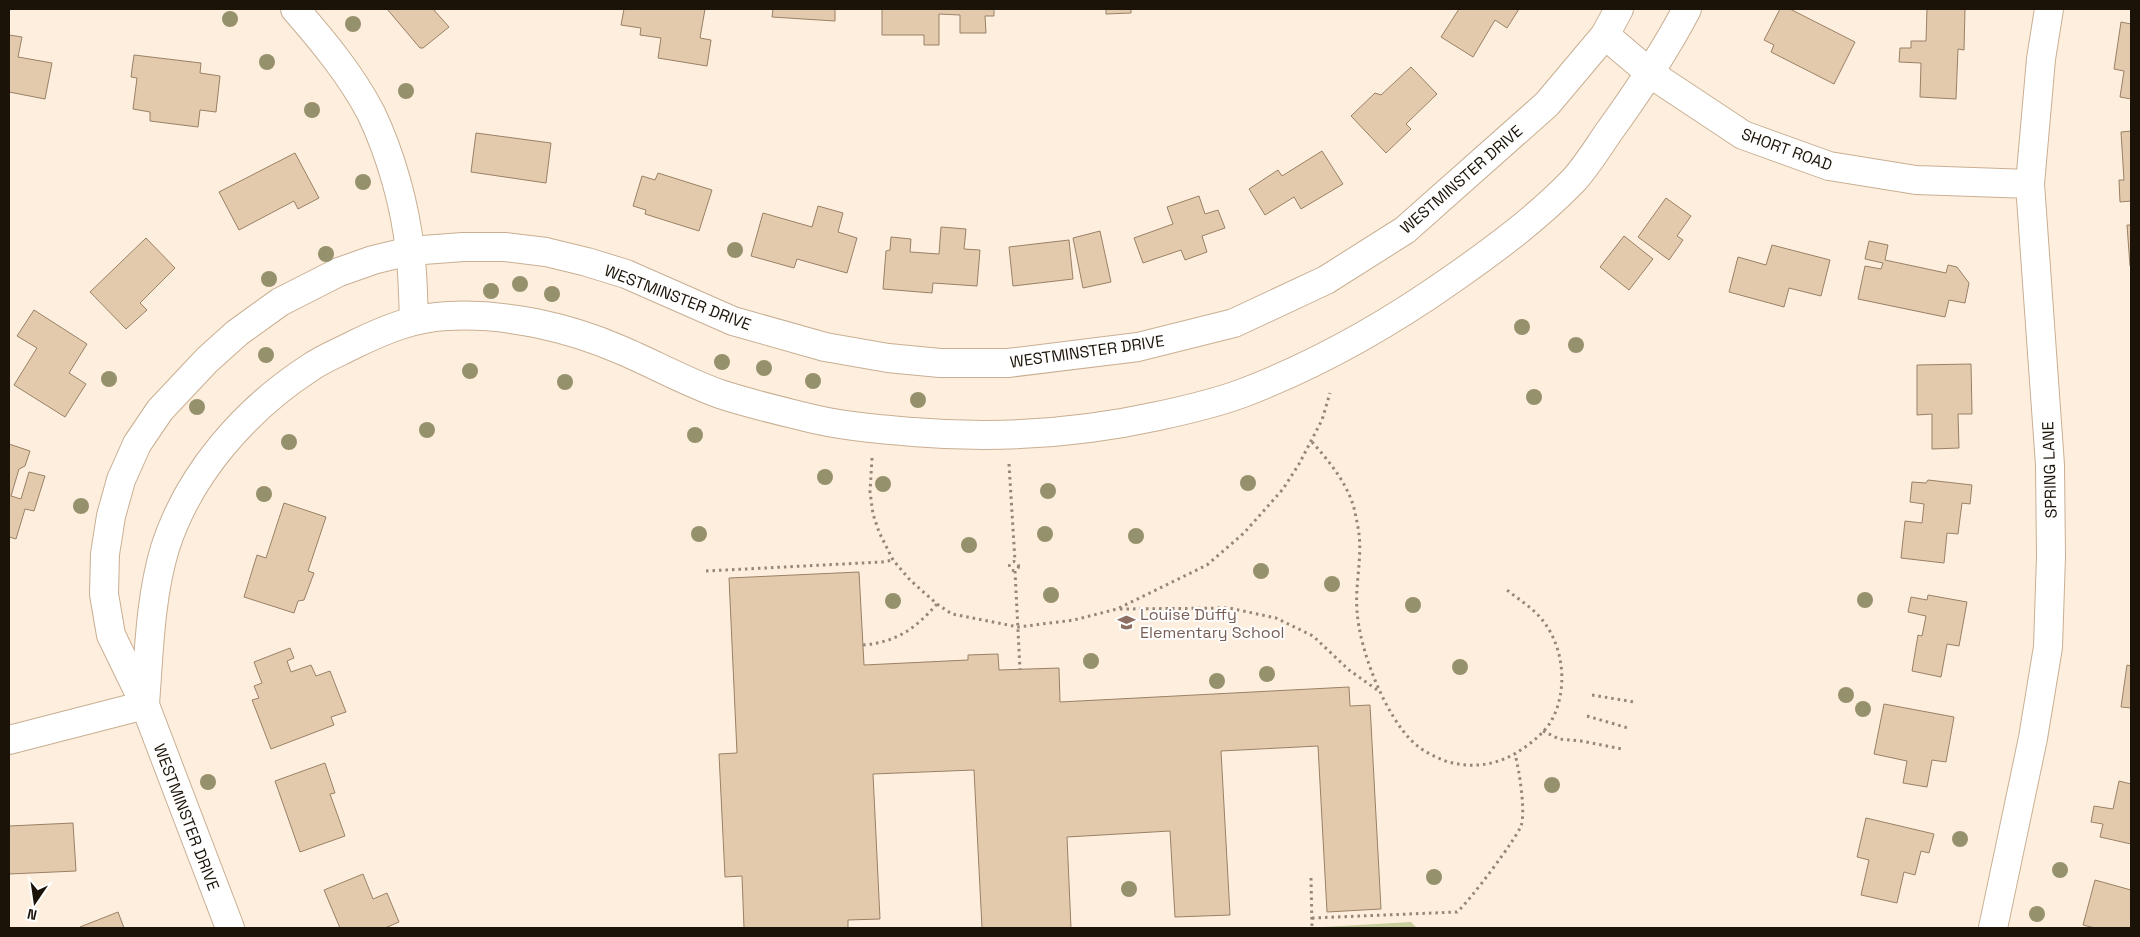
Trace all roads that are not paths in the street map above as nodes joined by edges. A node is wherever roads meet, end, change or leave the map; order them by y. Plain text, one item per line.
1 (295, 9) edge
2 (1619, 9) edge
3 (1687, 9) edge
4 (2049, 9) edge
5 (1605, 35) junction
6 (1651, 74) junction
7 (2030, 184) junction
8 (410, 251) junction
9 (414, 320) junction
10 (145, 706) junction
11 (9, 740) edge
12 (230, 928) edge
13 (1993, 928) edge

1 - 8 street
2 - 5 street, WESTMINSTER DRIVE
3 - 6 street, WESTMINSTER DRIVE
4 - 7 street, SPRING LANE
5 - 6 street, SHORT ROAD
5 - 8 street, WESTMINSTER DRIVE
6 - 7 street, SHORT ROAD
6 - 9 street, WESTMINSTER DRIVE
7 - 13 street, SPRING LANE
8 - 9 street
8 - 10 street, WESTMINSTER DRIVE
9 - 10 street, WESTMINSTER DRIVE
10 - 11 street
10 - 12 street, WESTMINSTER DRIVE

